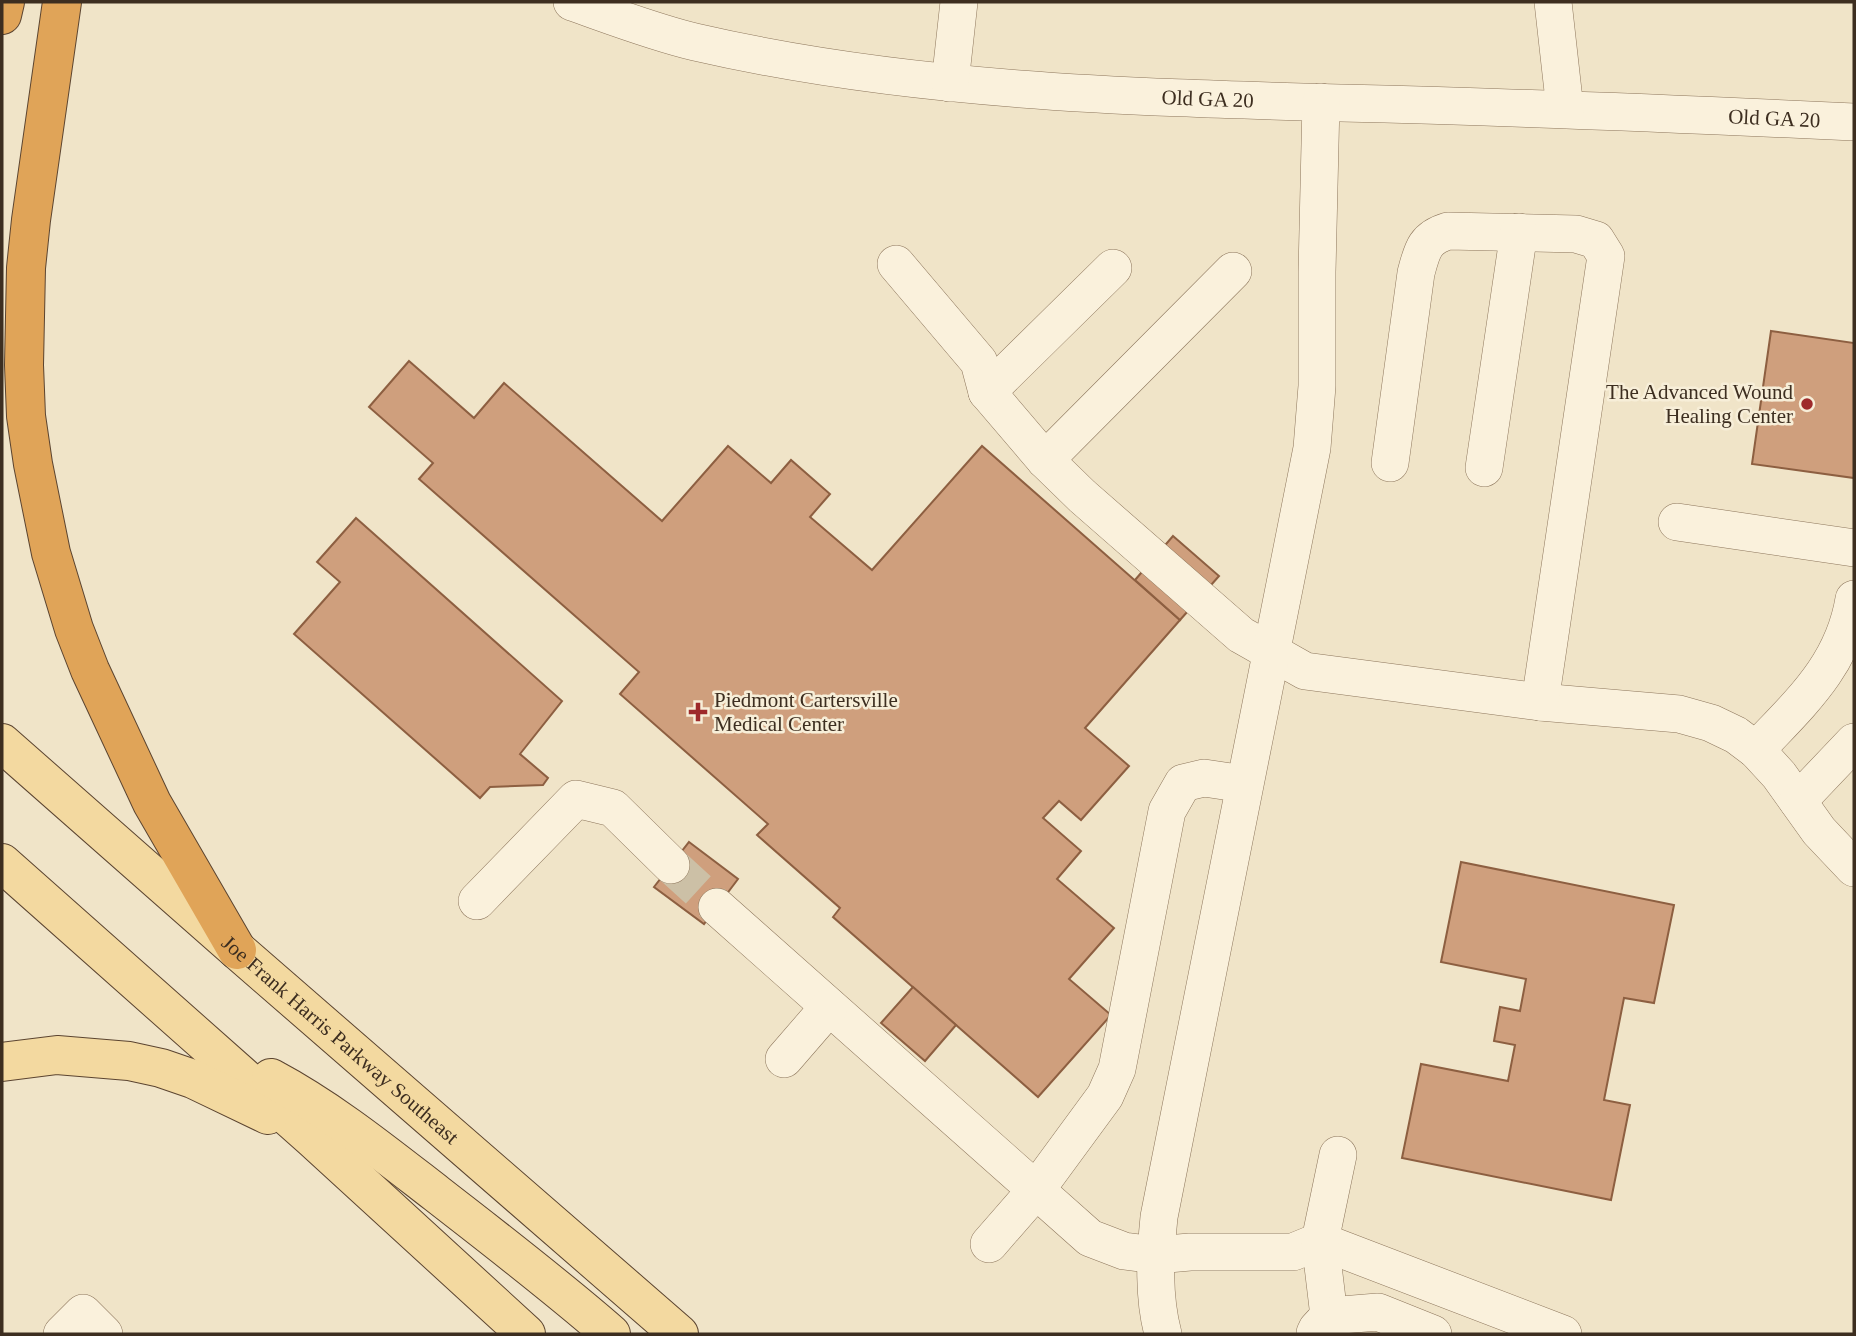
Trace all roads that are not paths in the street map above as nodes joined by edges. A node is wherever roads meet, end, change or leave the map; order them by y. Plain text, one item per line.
1 (5, 2) edge
2 (62, 2) edge
3 (572, 2) edge
4 (959, 2) edge
5 (1553, 2) edge
6 (2, 15) edge
7 (950, 83) junction
8 (1321, 102) junction
9 (1565, 109) junction
10 (1854, 122) edge
11 (1519, 232) junction
12 (896, 264) dead end
13 (1113, 268) dead end
14 (1233, 271) dead end
15 (987, 392) junction
16 (1045, 460) junction
17 (1390, 463) dead end
18 (1485, 468) dead end
19 (1677, 522) dead end
20 (1854, 548) edge
21 (1854, 599) edge
22 (1272, 653) junction
23 (1540, 702) junction
24 (1854, 742) edge
25 (2, 743) edge
26 (1756, 750) junction
27 (1244, 784) junction
28 (1798, 801) junction
29 (2, 863) edge
30 (671, 865) tunnel mouth
31 (1854, 868) edge
32 (477, 901) dead end
33 (717, 906) tunnel mouth
34 (237, 950) junction
35 (829, 1007) junction
36 (216, 1052) junction
37 (783, 1059) dead end
38 (2, 1062) edge
39 (312, 1138) junction
40 (1338, 1155) dead end
41 (1036, 1190) junction
42 (1320, 1241) junction
43 (989, 1244) dead end
44 (1156, 1255) junction
45 (1322, 1325) edge
46 (62, 1334) edge
47 (104, 1334) edge
48 (526, 1334) edge
49 (611, 1334) edge
50 (679, 1334) edge
51 (1163, 1334) edge
52 (1433, 1334) edge
53 (1563, 1334) edge

1 - 6 highway
2 - 34 highway
3 - 7 street, Old GA 20
4 - 7 street
5 - 9 street
7 - 8 street, Old GA 20
8 - 9 street, Old GA 20
8 - 22 street
9 - 10 street, Old GA 20
11 - 17 street
11 - 18 street
11 - 23 street
12 - 15 street
13 - 15 street
14 - 16 street
15 - 16 street
16 - 22 street
19 - 20 street
21 - 26 street
22 - 23 street
22 - 27 street
23 - 26 street
24 - 28 street
25 - 34 main road, Joe Frank Harris Parkway Southeast
26 - 28 street
27 - 41 street
27 - 44 street
28 - 31 street
29 - 36 main road
30 - 32 street
33 - 35 street
34 - 50 main road, Joe Frank Harris Parkway Southeast
35 - 37 street
35 - 41 street
36 - 39 main road
36 - 49 main road
38 - 39 main road
39 - 48 main road
40 - 42 street
41 - 43 street
41 - 44 street
42 - 44 street
42 - 45 street
42 - 53 street
44 - 51 street
45 - 52 street
46 - 47 street

